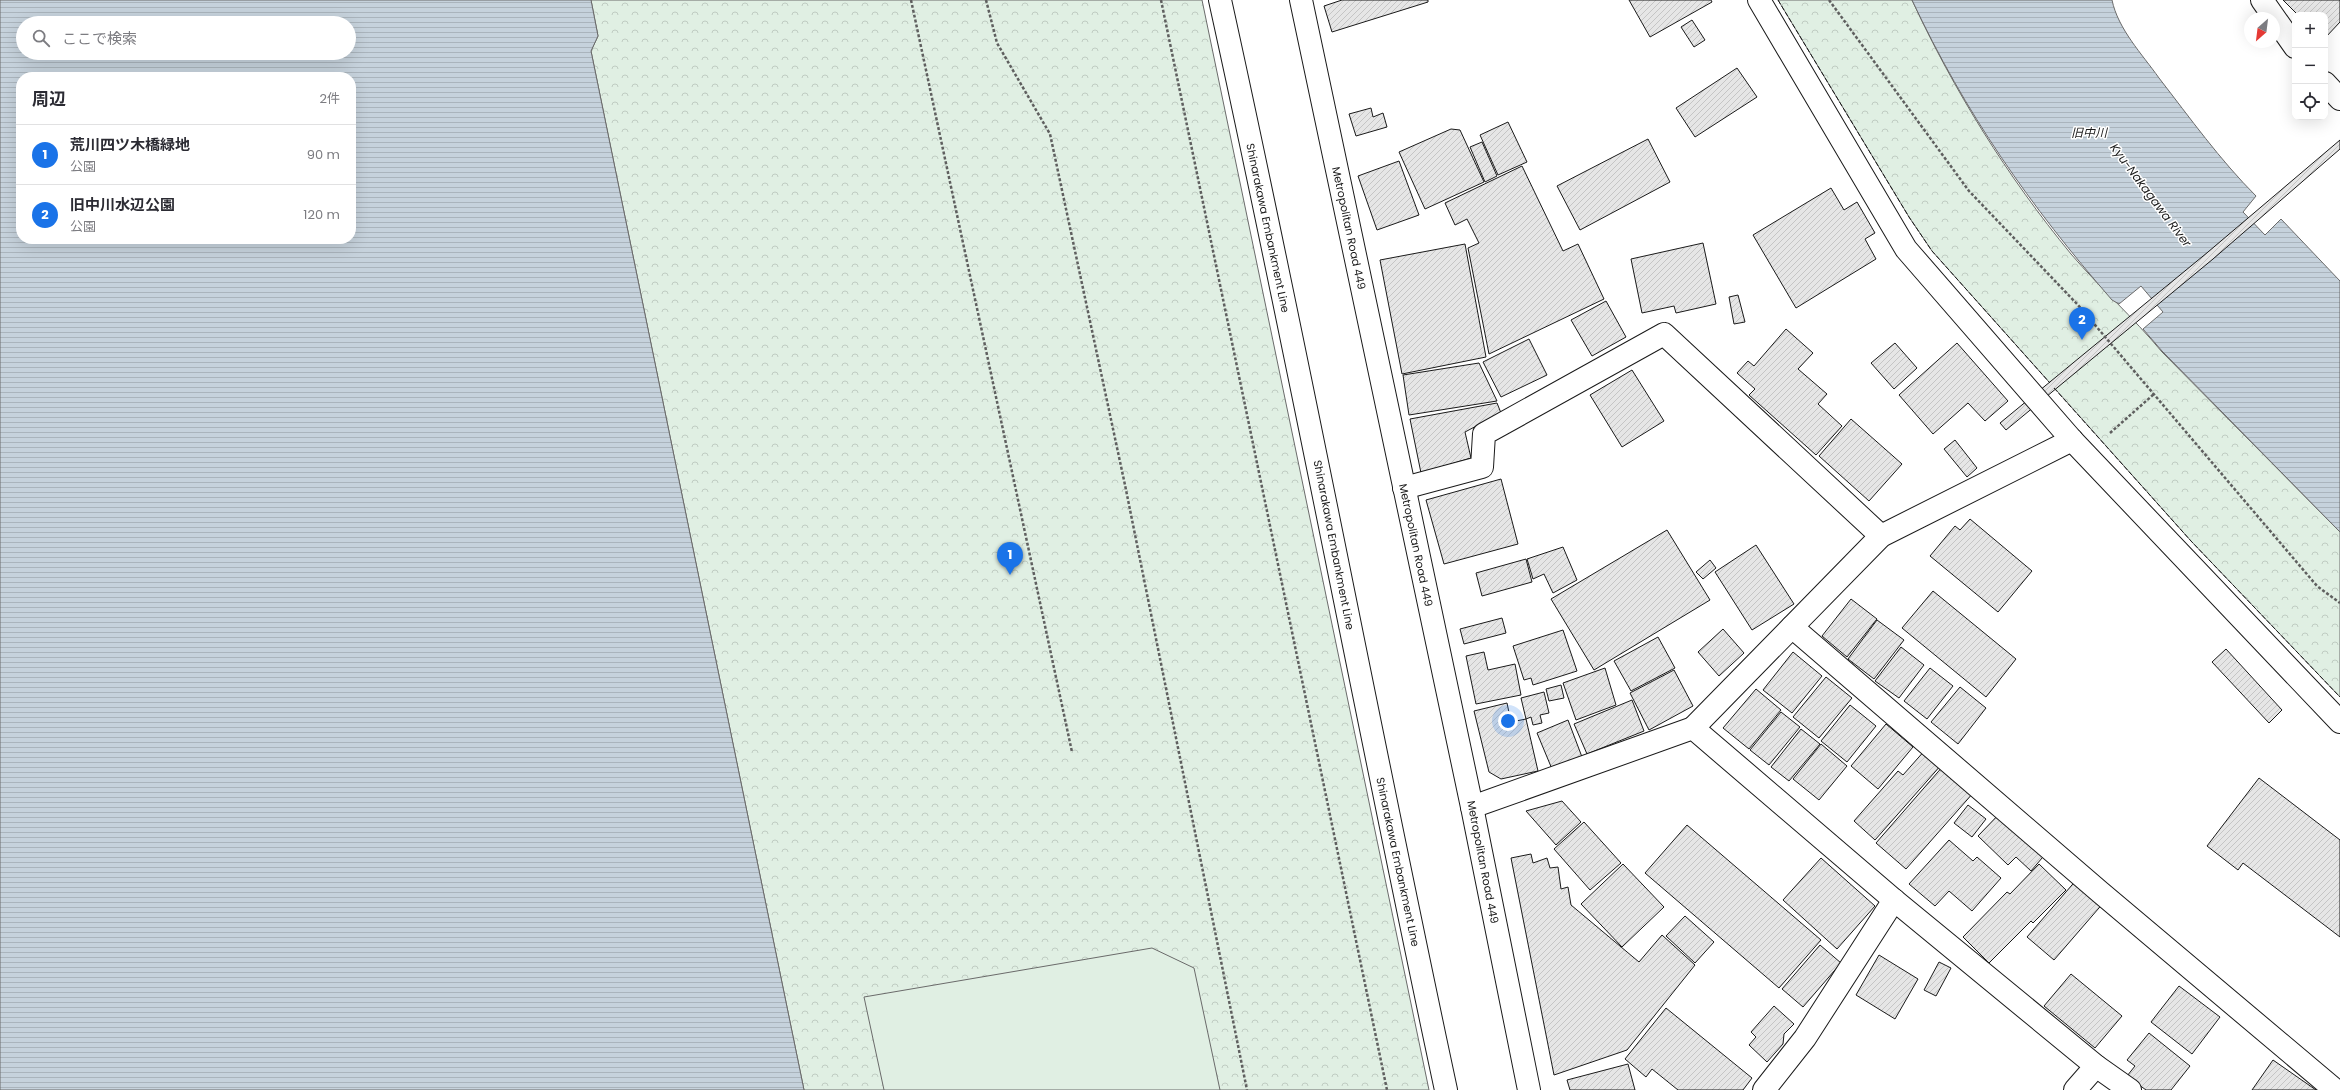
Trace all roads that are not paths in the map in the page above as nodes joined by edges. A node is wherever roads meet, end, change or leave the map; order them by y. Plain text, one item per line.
1 (1301, 0) edge
2 (1759, 0) edge
3 (2262, 0) edge
4 (1223, 3) edge
5 (2292, 43) edge
6 (2326, 84) edge
7 (2340, 99) edge
8 (2072, 440) junction
9 (1404, 488) junction
10 (1881, 536) junction
11 (1792, 627) junction
12 (2340, 722) edge
13 (1693, 728) junction
14 (1472, 807) junction
15 (1894, 900) junction
16 (2096, 1066) junction
17 (1446, 1090) edge
18 (1529, 1090) edge
19 (1764, 1090) edge
20 (2075, 1090) edge
21 (2130, 1090) edge
22 (2335, 1090) edge

1 - 9 street, Metropolitan Road 449
2 - 8 street
3 - 5 street
4 - 17 street, Shinarakawa Embankment Line
6 - 7 street
8 - 10 street
8 - 12 street
9 - 10 street
9 - 14 street, Metropolitan Road 449
10 - 11 street
11 - 13 street
11 - 22 street
13 - 14 street
13 - 15 street
14 - 18 street, Metropolitan Road 449
15 - 16 street
15 - 19 street
16 - 20 street
16 - 21 street

